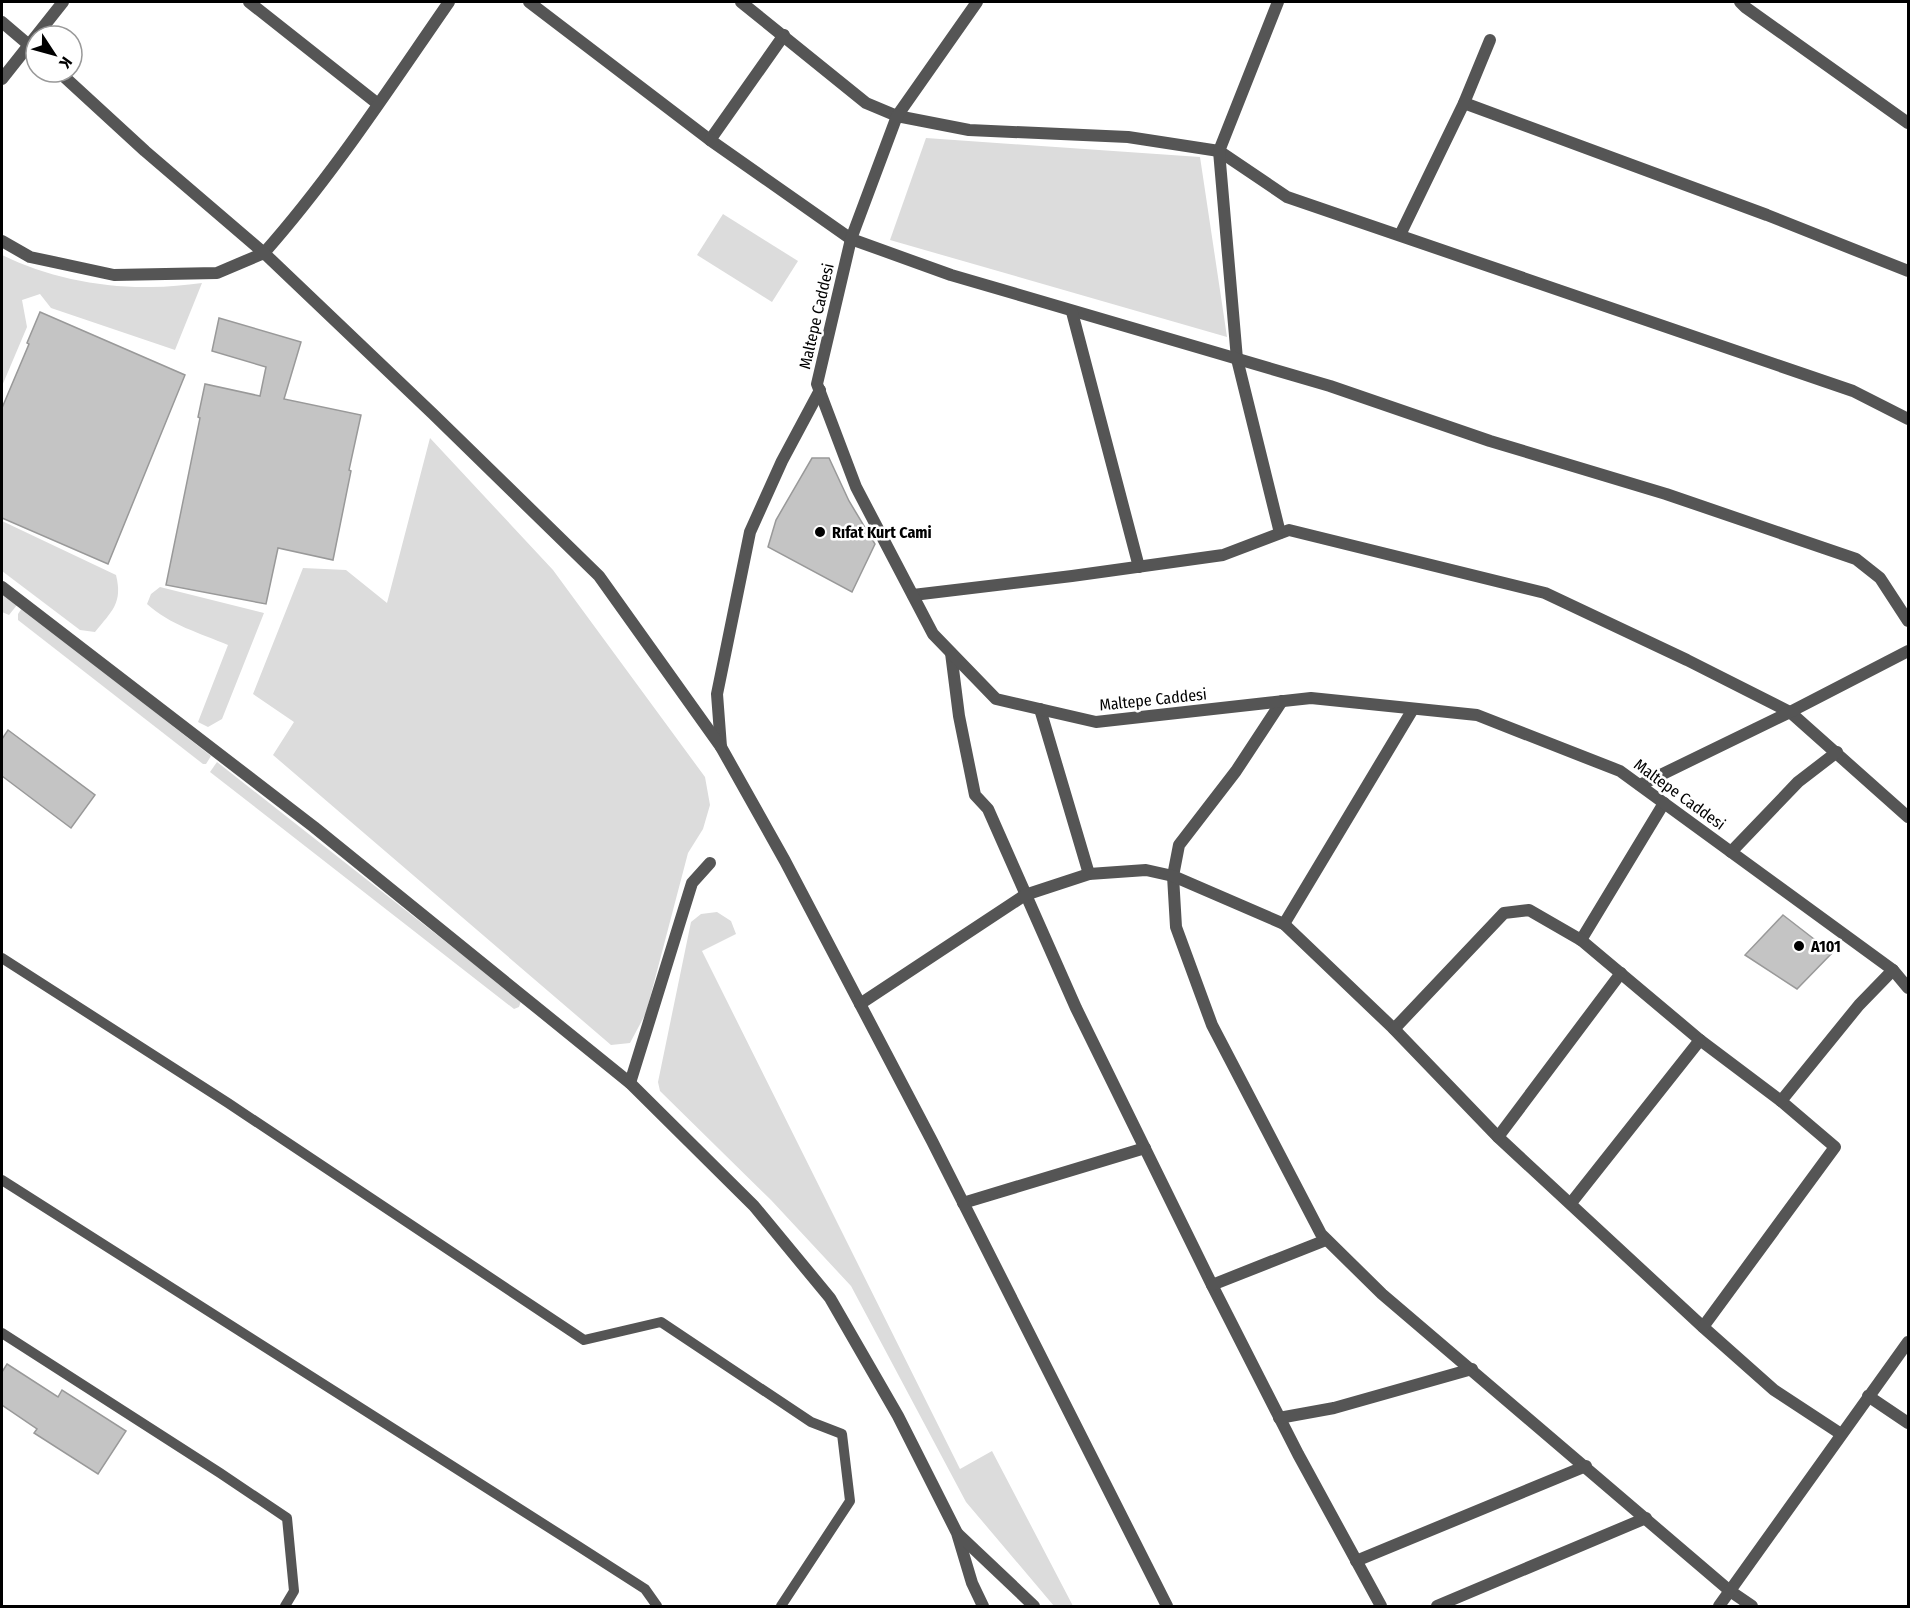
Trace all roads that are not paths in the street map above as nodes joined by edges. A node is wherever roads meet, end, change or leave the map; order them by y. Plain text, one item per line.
1 (63, 2) edge
2 (249, 2) edge
3 (449, 2) edge
4 (529, 2) edge
5 (741, 2) edge
6 (977, 2) edge
7 (1278, 2) edge
8 (1740, 2) edge
9 (2, 22) edge
10 (49, 24) edge
11 (784, 35) junction
12 (24, 40) edge
13 (1490, 40) dead end
14 (24, 57) edge
15 (2, 79) edge
16 (72, 84) edge
17 (1464, 103) junction
18 (378, 104) junction
19 (897, 116) junction
20 (1908, 123) edge
21 (710, 140) junction
22 (1219, 151) junction
23 (1400, 235) junction
24 (851, 239) junction
25 (2, 241) edge
26 (264, 253) junction
27 (1908, 271) edge
28 (1072, 312) junction
29 (1237, 359) junction
30 (820, 390) junction
31 (1908, 419) edge
32 (1280, 533) junction
33 (1139, 567) junction
34 (2, 587) edge
35 (913, 595) junction
36 (1908, 621) edge
37 (1908, 651) edge
38 (951, 653) junction
39 (1282, 701) junction
40 (1040, 709) junction
41 (1413, 709) junction
42 (1790, 712) junction
43 (721, 747) junction
44 (1837, 752) junction
45 (1640, 785) junction
46 (1664, 803) junction
47 (1908, 817) edge
48 (1731, 852) junction
49 (710, 863) dead end
50 (1089, 874) junction
51 (1173, 876) junction
52 (1025, 896) junction
53 (1284, 924) junction
54 (1581, 940) junction
55 (2, 958) edge
56 (1893, 970) junction
57 (1621, 974) junction
58 (1908, 988) edge
59 (860, 1004) junction
60 (1394, 1029) junction
61 (1700, 1040) junction
62 (630, 1083) junction
63 (1781, 1101) junction
64 (1498, 1137) junction
65 (1145, 1148) junction
66 (2, 1180) edge
67 (963, 1203) junction
68 (1571, 1203) junction
69 (1326, 1240) junction
70 (1212, 1285) junction
71 (1703, 1327) junction
72 (2, 1333) edge
73 (1908, 1342) edge
74 (1472, 1369) junction
75 (1868, 1396) junction
76 (1279, 1418) junction
77 (1908, 1423) edge
78 (1841, 1434) junction
79 (1586, 1466) junction
80 (1646, 1518) junction
81 (957, 1533) junction
82 (1356, 1561) junction
83 (1730, 1591) junction
84 (285, 1606) edge
85 (657, 1606) edge
86 (781, 1606) edge
87 (983, 1606) edge
88 (1034, 1606) edge
89 (1167, 1606) edge
90 (1381, 1606) edge
91 (1437, 1606) edge
92 (1719, 1606) edge
93 (1752, 1606) edge

1 - 10 street
2 - 18 street
3 - 18 street
4 - 21 street
5 - 11 street
6 - 19 street, Maltepe Caddesi
7 - 22 street
8 - 20 street
9 - 12 street
11 - 19 street
11 - 21 street
13 - 17 street
14 - 15 street
16 - 26 street
17 - 23 street
17 - 27 street
18 - 26 street
19 - 22 street
19 - 24 street, Maltepe Caddesi
21 - 24 street
22 - 23 street
22 - 29 street
23 - 31 street
24 - 28 street
24 - 30 street, Maltepe Caddesi
25 - 26 street
26 - 43 street
28 - 29 street
28 - 33 street
29 - 32 street
29 - 36 street
30 - 35 street, Maltepe Caddesi
30 - 43 street
32 - 33 street
32 - 42 street
33 - 35 street
34 - 62 street
35 - 38 street, Maltepe Caddesi
37 - 42 street
38 - 40 street, Maltepe Caddesi
38 - 52 street
39 - 40 street, Maltepe Caddesi
39 - 41 street, Maltepe Caddesi
39 - 51 street
40 - 50 street
41 - 45 street, Maltepe Caddesi
41 - 53 street
42 - 44 street
42 - 45 street
43 - 59 street
44 - 47 street
44 - 48 street
45 - 46 street, Maltepe Caddesi
46 - 48 street, Maltepe Caddesi
46 - 54 street
48 - 56 street, Maltepe Caddesi
49 - 62 street
50 - 51 street
50 - 52 street
51 - 53 street
51 - 69 street
52 - 59 street
52 - 65 street
53 - 60 street
54 - 57 street
54 - 60 street
55 - 86 lane
56 - 58 street, Maltepe Caddesi
56 - 63 street
57 - 61 street
57 - 64 street
59 - 67 street
60 - 64 street
61 - 63 street
61 - 68 street
62 - 81 street
63 - 71 street
64 - 68 street
65 - 67 street
65 - 70 street
66 - 85 lane
67 - 89 street
68 - 71 street
69 - 70 street
69 - 74 street
70 - 76 street
71 - 78 street
72 - 84 lane
73 - 75 street
74 - 76 street
74 - 79 street
75 - 77 street
75 - 78 street
76 - 82 street
78 - 83 street
79 - 80 street
79 - 82 street
80 - 83 street
80 - 91 street
81 - 87 street
81 - 88 street
82 - 90 street
83 - 92 street
83 - 93 street

